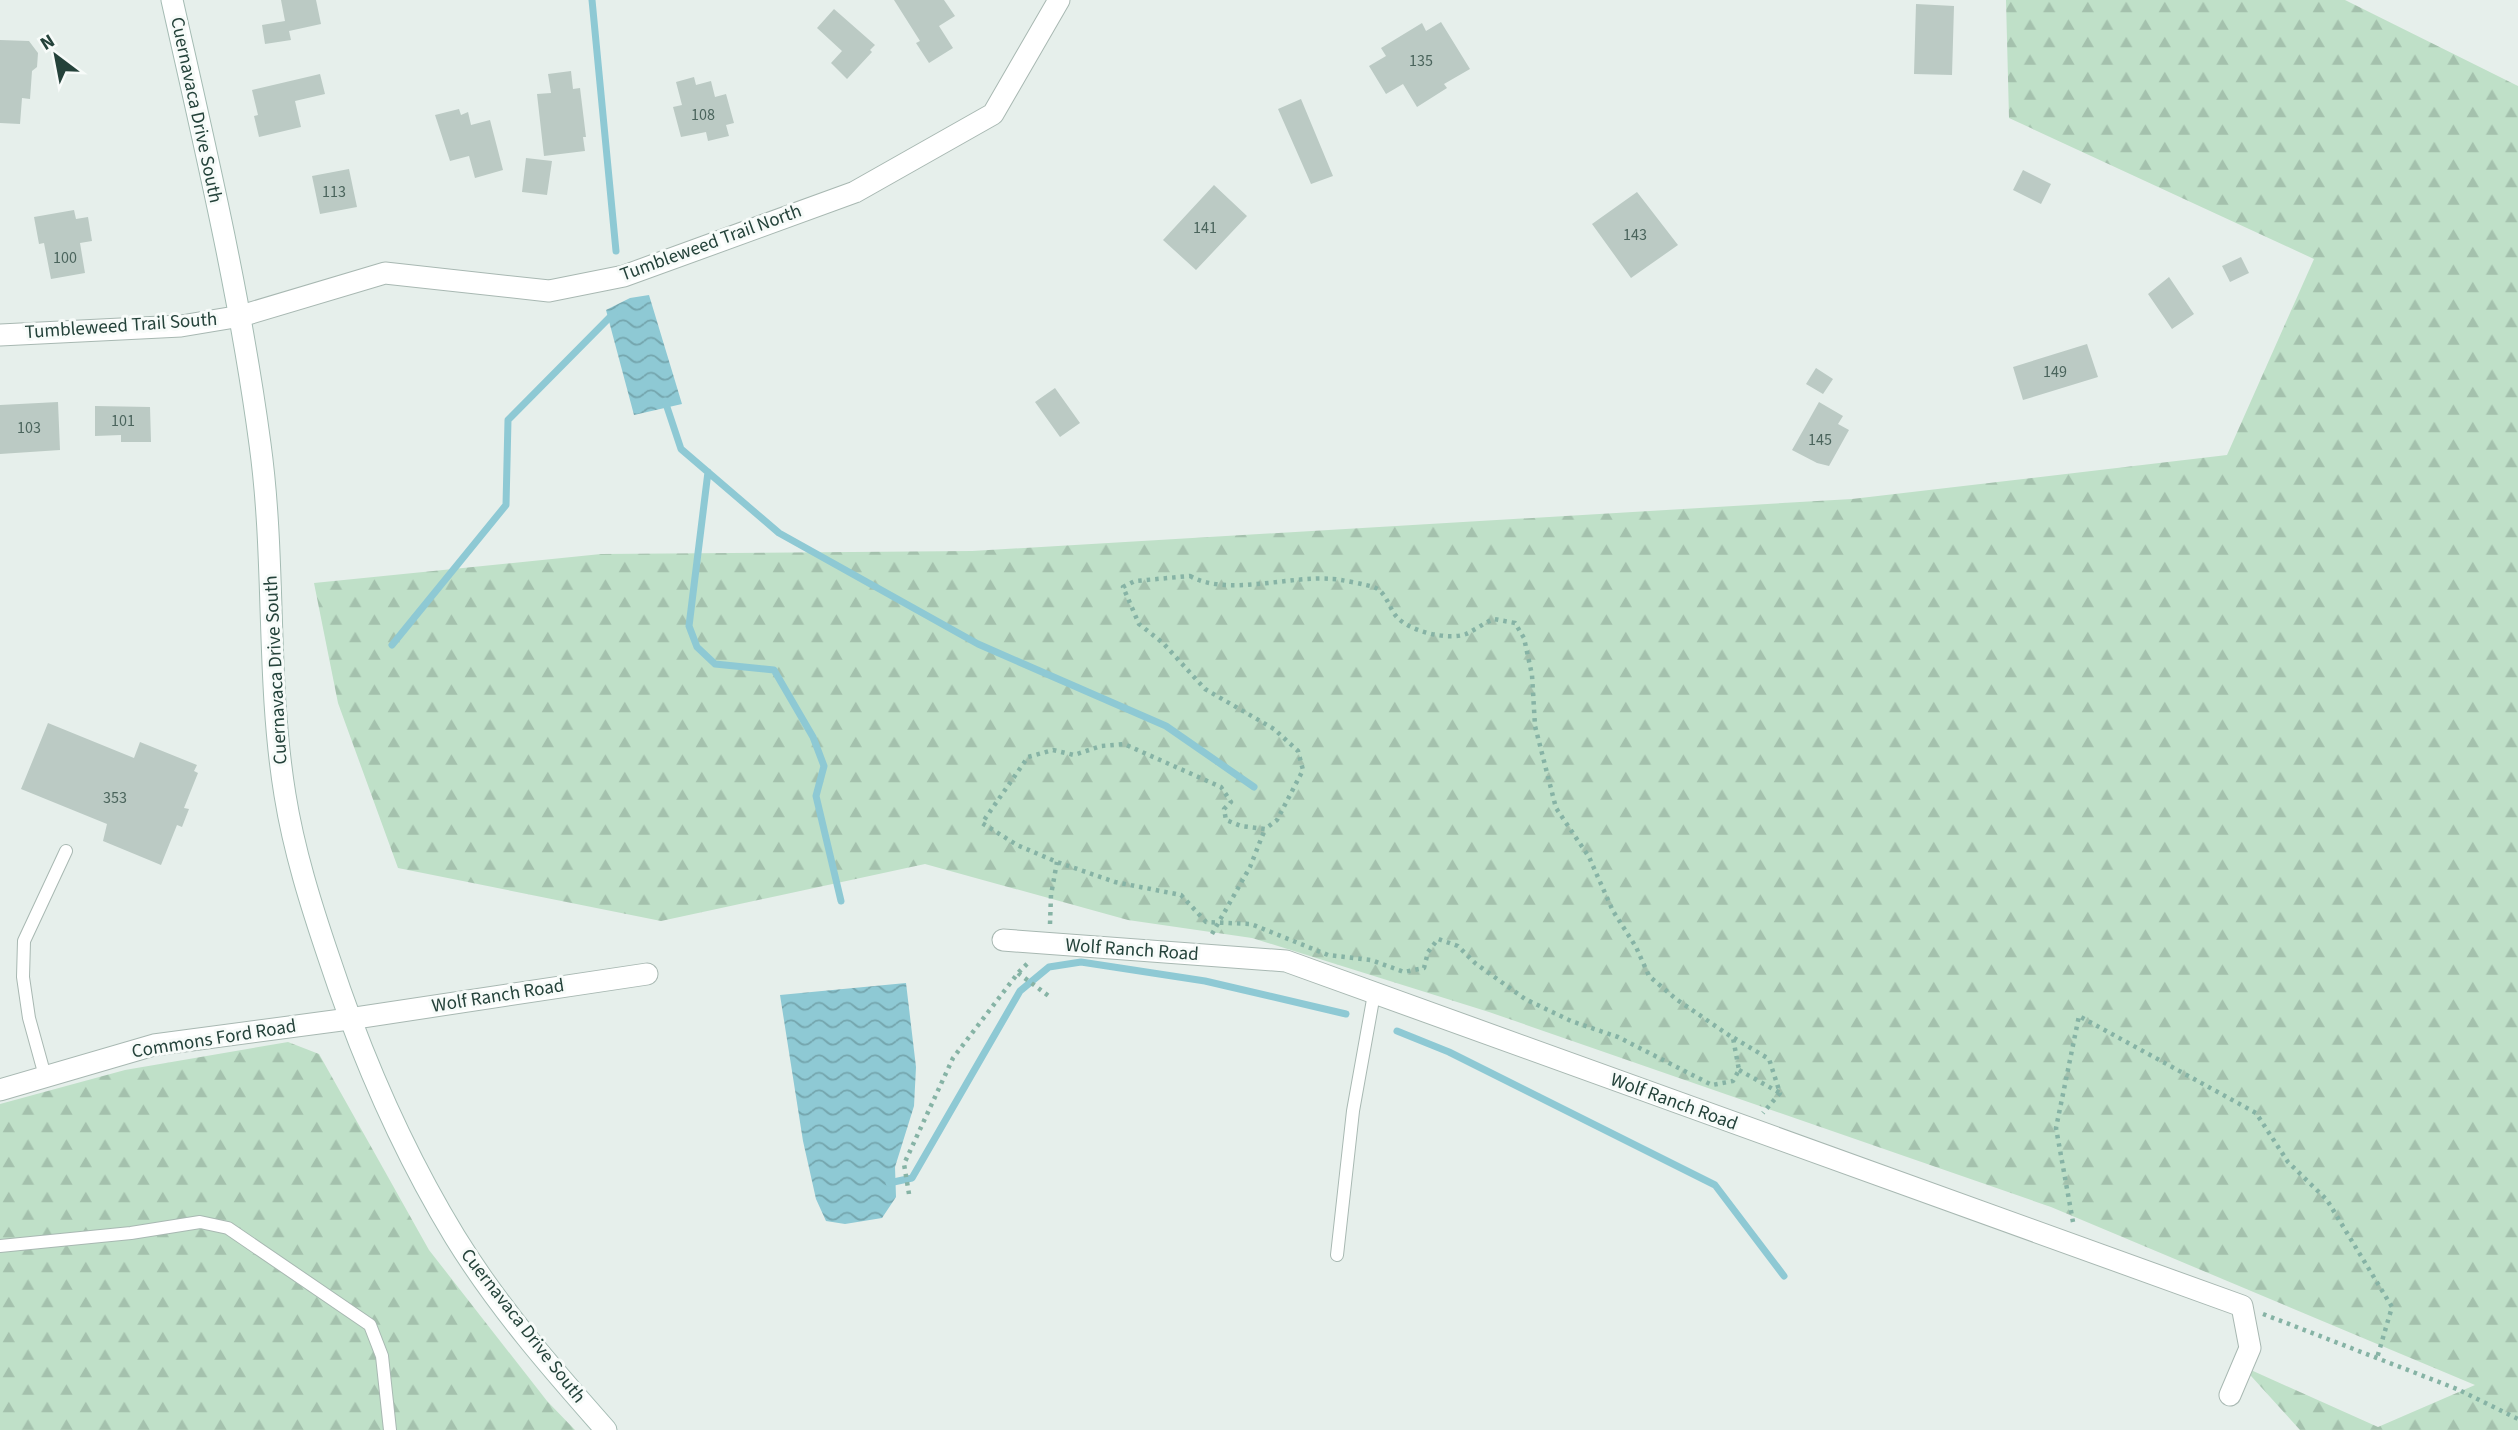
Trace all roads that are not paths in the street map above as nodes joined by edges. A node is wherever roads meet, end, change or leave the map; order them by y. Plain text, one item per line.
1 (173, 0) edge
2 (1059, 0) edge
3 (241, 316) junction
4 (0, 335) edge
5 (66, 851) dead end
6 (1003, 940) dead end
7 (647, 974) dead end
8 (1374, 994) junction
9 (349, 1018) junction
10 (46, 1076) junction
11 (0, 1090) edge
12 (0, 1246) edge
13 (1337, 1255) dead end
14 (2230, 1395) dead end
15 (390, 1430) edge
16 (606, 1430) edge

1 - 3 street, Cuernavaca Drive South
2 - 3 street, Tumbleweed Trail North
3 - 4 street, Tumbleweed Trail South
3 - 9 street, Cuernavaca Drive South
5 - 10 lane
6 - 8 street, Wolf Ranch Road
7 - 9 street, Wolf Ranch Road
8 - 13 lane
8 - 14 street, Wolf Ranch Road
9 - 10 street, Commons Ford Road
9 - 16 street, Cuernavaca Drive South
10 - 11 street, Commons Ford Road
12 - 15 lane

